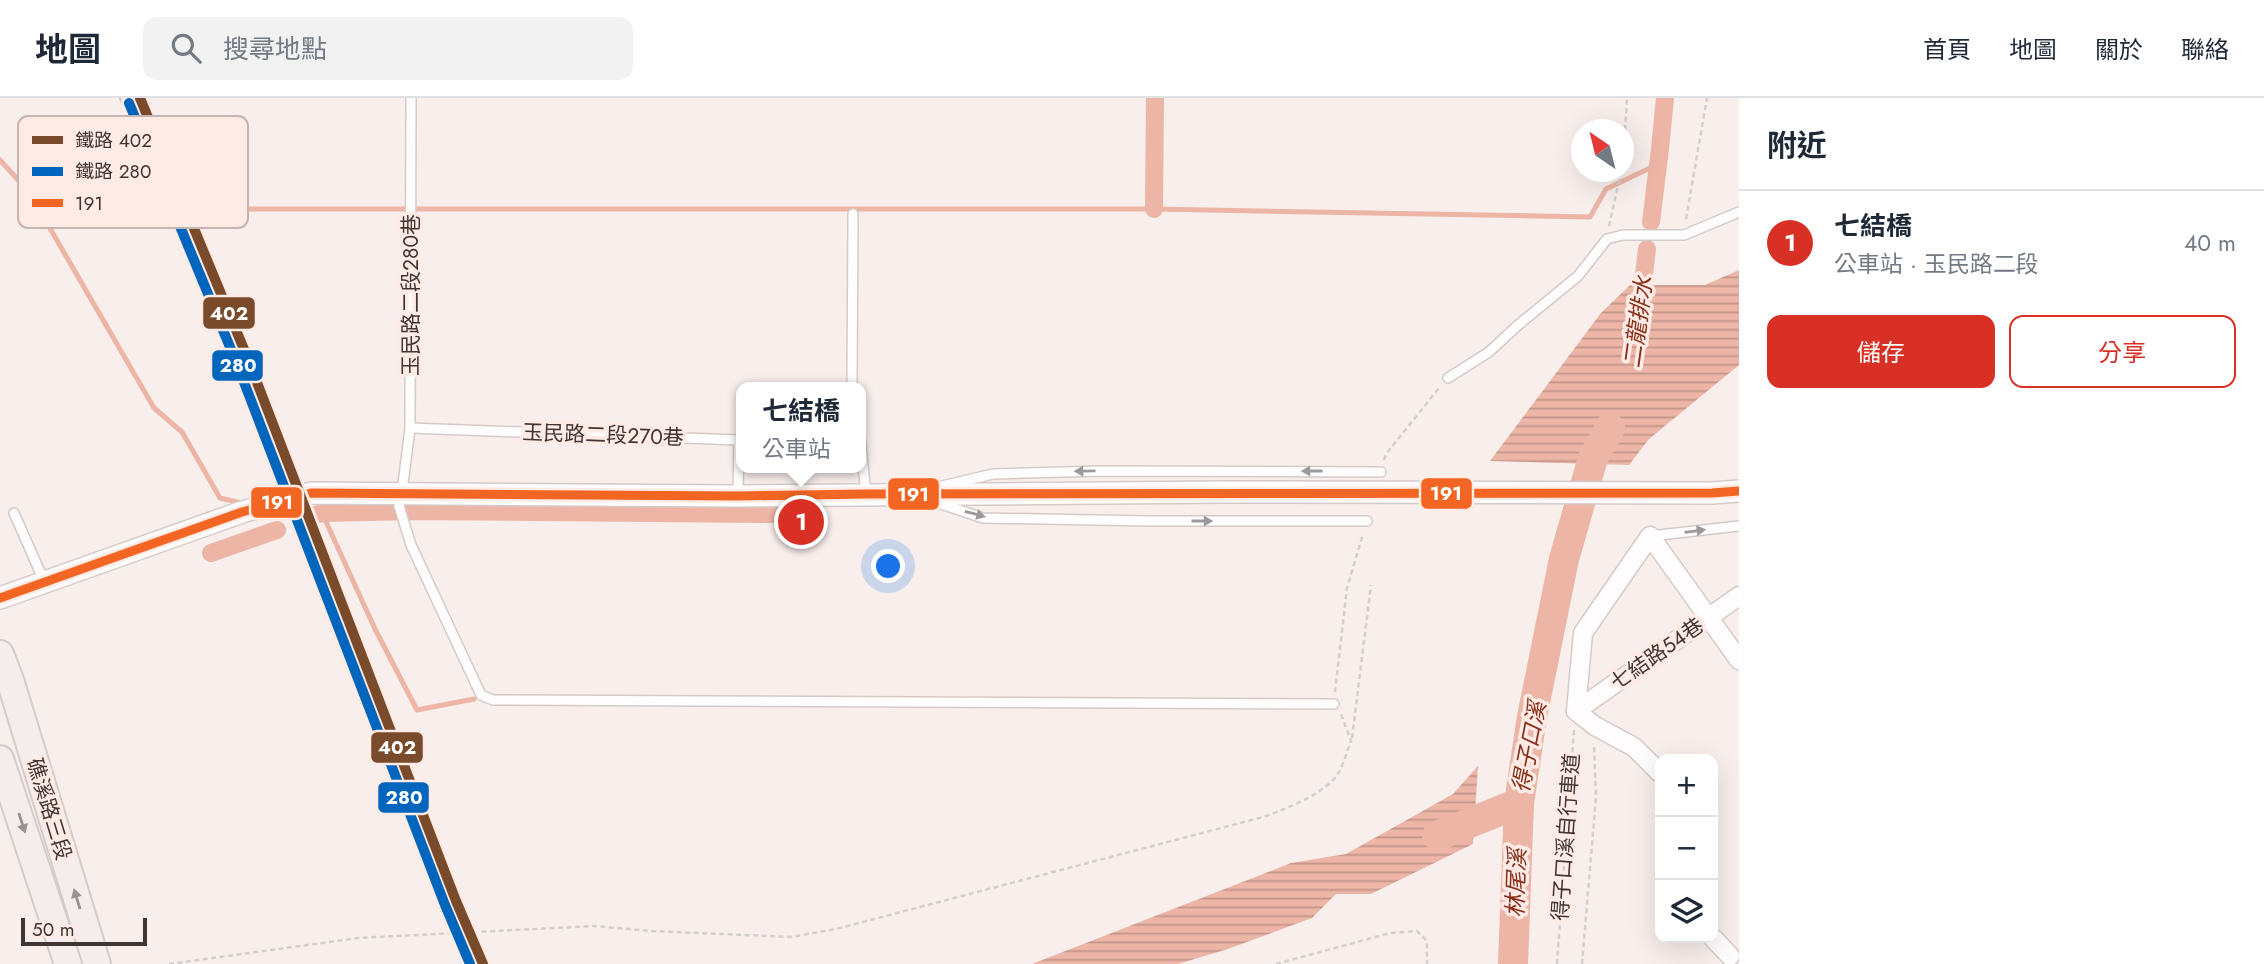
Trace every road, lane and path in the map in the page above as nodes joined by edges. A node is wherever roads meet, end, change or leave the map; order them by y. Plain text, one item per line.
1 (411, 98) edge
2 (1627, 98) edge
3 (1707, 98) edge
4 (1625, 119) edge
5 (1618, 182) edge
6 (1739, 212) edge
7 (853, 214) dead end
8 (1684, 235) junction
9 (1607, 239) junction
10 (1448, 377) dead end
11 (852, 382) edge
12 (411, 428) junction
13 (736, 440) edge
14 (1381, 472) dead end
15 (738, 473) edge
16 (864, 473) edge
17 (1739, 491) edge
18 (402, 492) junction
19 (866, 494) junction
20 (910, 494) junction
21 (738, 496) junction
22 (14, 513) dead end
23 (1367, 521) dead end
24 (1739, 526) edge
25 (1650, 536) junction
26 (44, 582) junction
27 (1371, 585) dead end
28 (1739, 596) edge
29 (0, 598) edge
30 (1708, 618) junction
31 (0, 654) edge
32 (1739, 660) edge
33 (1334, 704) joint
34 (1576, 710) junction
35 (1595, 726) junction
36 (1352, 741) junction
37 (0, 759) edge
38 (1655, 768) edge
39 (1718, 943) edge
40 (1730, 956) dead end
41 (68, 964) edge
42 (97, 964) edge
43 (169, 964) edge
44 (1276, 964) edge
45 (1427, 964) edge
46 (1557, 964) edge
47 (1582, 964) edge

1 - 12 lane, 玉民路二段280巷
2 - 4 path
3 - 8 path
5 - 9 path
6 - 8 lane
7 - 11 lane
8 - 9 lane
9 - 10 lane
12 - 13 lane, 玉民路二段270巷
12 - 18 lane, 玉民路二段280巷
14 -> 20 lane
15 - 21 lane, 玉民路二段270巷
16 - 19 lane
17 - 20 street, bridge
18 - 21 street
18 - 26 street
18 - 33 lane, 玉民路二段280巷
19 - 20 street
19 - 21 street
20 -> 23 lane
22 - 26 lane
25 -> 24 lane
25 - 30 street
25 - 34 street
26 - 29 street
27 - 36 path
28 - 30 street, 七結路54巷
30 - 32 street
30 - 34 street, 七結路54巷
42 -> 31 main road, 礁溪路三段
33 - 36 path
34 - 35 street
34 - 46 path, 得子口溪自行車道
35 - 38 street
35 - 47 path
36 - 43 path
37 -> 41 main road, 礁溪路三段
39 - 40 street
44 - 45 path

